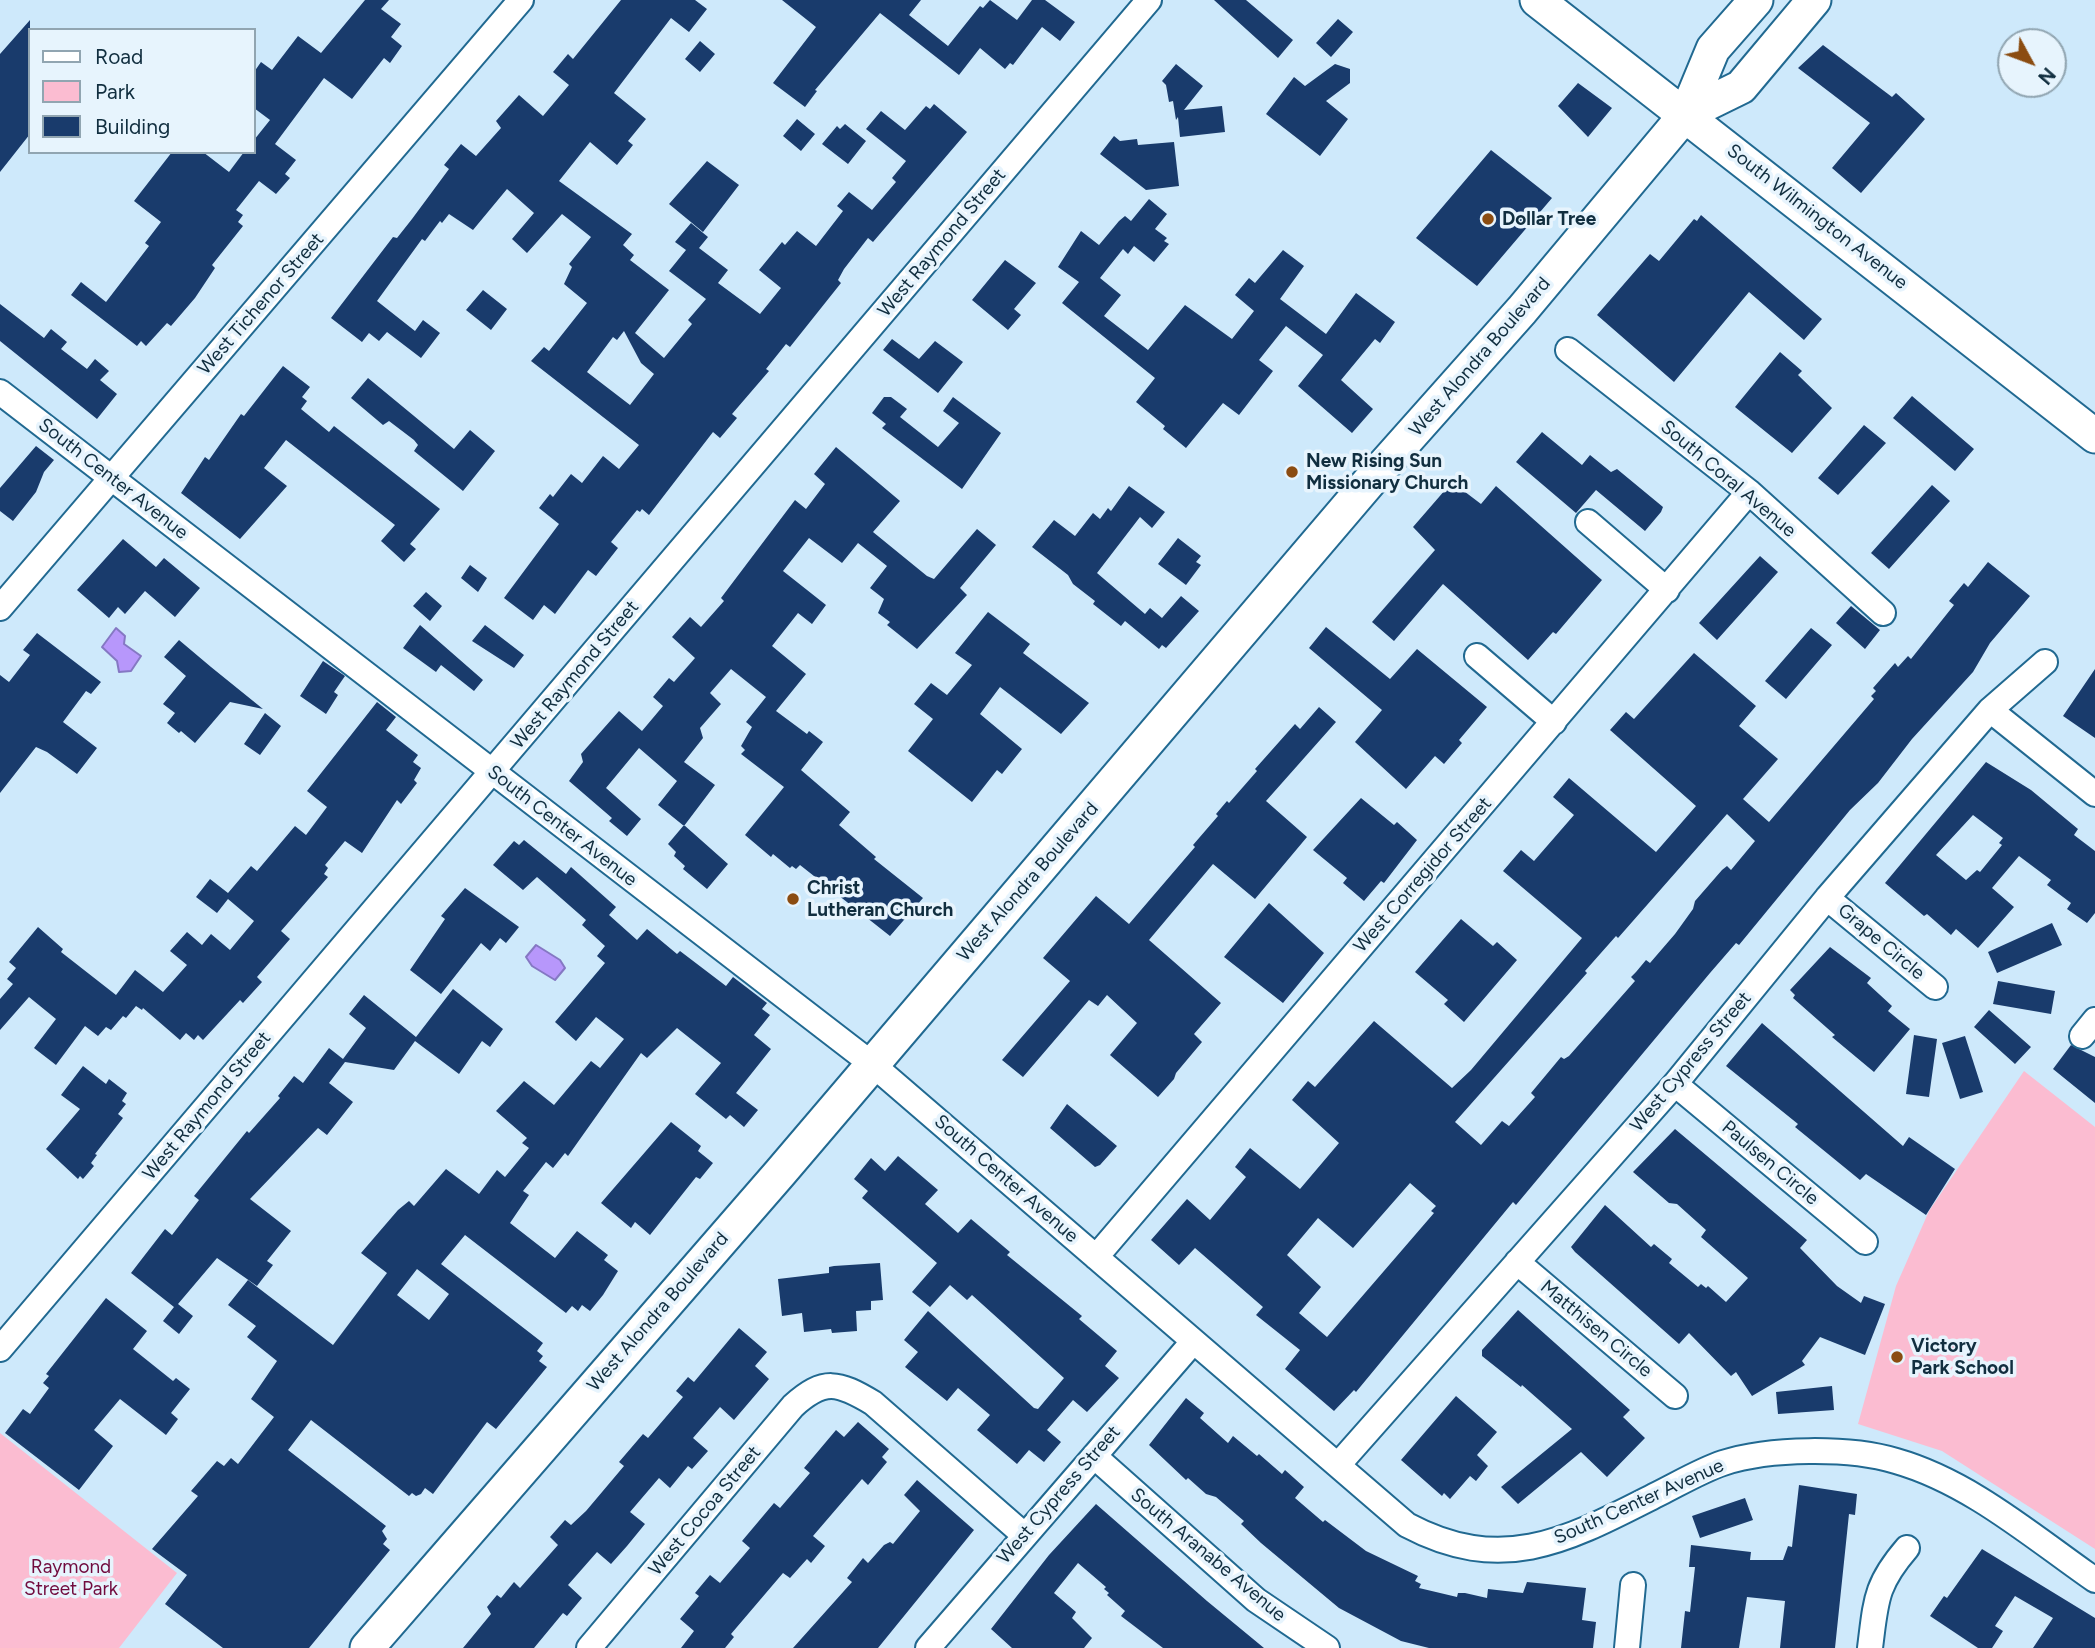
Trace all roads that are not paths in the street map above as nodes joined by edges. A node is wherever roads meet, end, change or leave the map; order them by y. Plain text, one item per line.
1 (521, 0) edge
2 (1149, 0) edge
3 (1537, 0) edge
4 (1756, 0) edge
5 (1814, 0) edge
6 (1686, 114) junction
7 (1568, 351) dead end
8 (0, 392) edge
9 (2095, 436) edge
10 (112, 478) junction
11 (1749, 492) junction
12 (1588, 522) dead end
13 (1667, 590) junction
14 (0, 608) edge
15 (1883, 613) dead end
16 (1477, 656) dead end
17 (2045, 662) dead end
18 (1990, 710) junction
19 (1554, 722) junction
20 (492, 772) junction
21 (2095, 794) edge
22 (1828, 898) junction
23 (1935, 987) dead end
24 (872, 1064) junction
25 (1675, 1084) junction
26 (1865, 1242) dead end
27 (1096, 1257) junction
28 (1517, 1262) junction
29 (1192, 1343) junction
30 (0, 1349) edge
31 (1675, 1396) dead end
32 (1094, 1456) junction
33 (1338, 1465) junction
34 (1023, 1534) junction
35 (1907, 1548) dead end
36 (2095, 1580) edge
37 (1633, 1585) dead end
38 (936, 1645) edge
39 (367, 1648) edge
40 (589, 1648) edge
41 (1327, 1648) edge
42 (1627, 1648) edge
43 (1870, 1648) edge

1 - 10 street, West Tichenor Street
2 - 20 street, West Raymond Street
3 - 6 main road, South Wilmington Avenue
4 - 6 main road, West Alondra Boulevard
5 - 6 main road, West Alondra Boulevard
6 - 9 main road, South Wilmington Avenue
6 - 24 main road, West Alondra Boulevard
7 - 11 street, South Coral Avenue
8 - 10 street, South Center Avenue
10 - 14 street, West Tichenor Street
10 - 20 street, South Center Avenue
11 - 13 street, West Corregidor Street
11 - 15 street, South Coral Avenue
12 - 13 street
13 - 19 street, West Corregidor Street
16 - 19 street
17 - 18 street, West Cypress Street
18 - 21 street
18 - 22 street, West Cypress Street
19 - 27 street, West Corregidor Street
20 - 24 street, South Center Avenue
20 - 30 street, West Raymond Street
22 - 23 street, Grape Circle
22 - 25 street, West Cypress Street
24 - 27 street, South Center Avenue
24 - 39 main road, West Alondra Boulevard
25 - 26 street, Paulsen Circle
25 - 28 street, West Cypress Street
27 - 29 street, South Center Avenue
28 - 31 street, Matthisen Circle
28 - 33 street, West Cypress Street
29 - 32 street, West Cypress Street
29 - 33 street, South Center Avenue
32 - 34 street, West Cypress Street
32 - 41 street, South Aranabe Avenue
33 - 36 street, South Center Avenue
34 - 38 street, West Cypress Street
34 - 40 street, West Cocoa Street
35 - 43 street
37 - 42 street

